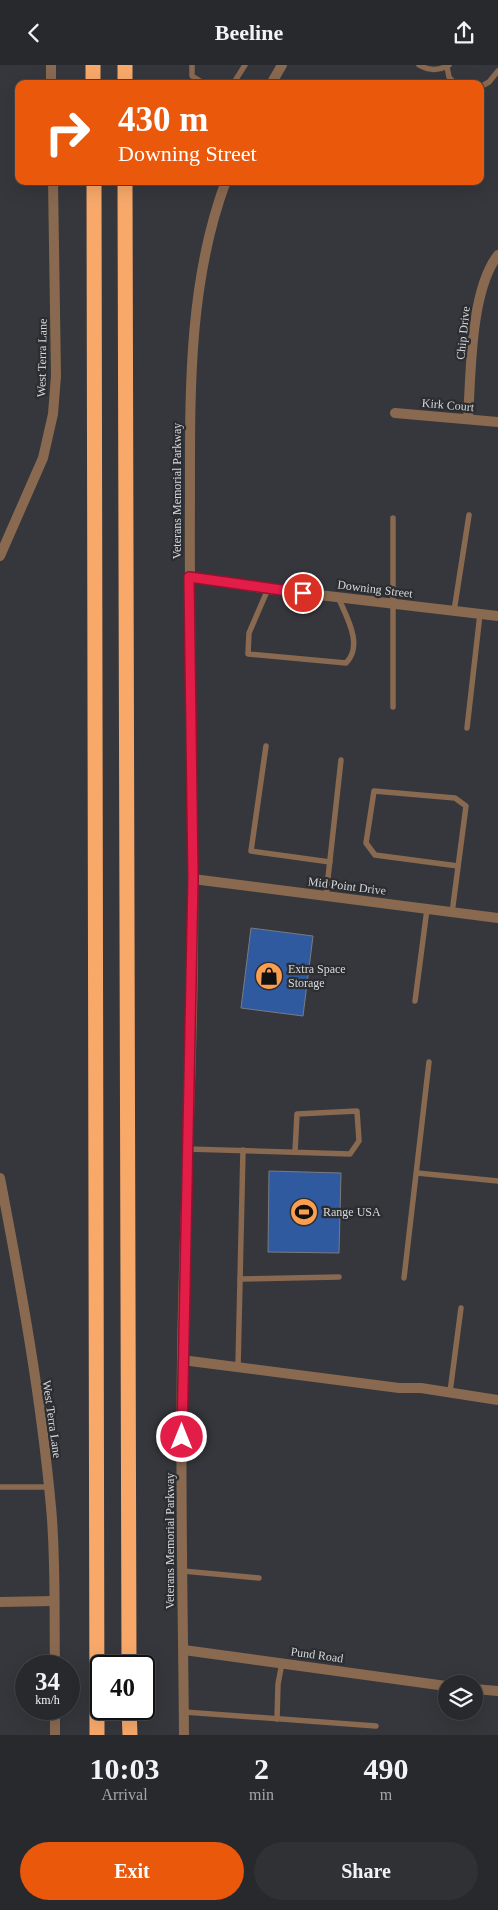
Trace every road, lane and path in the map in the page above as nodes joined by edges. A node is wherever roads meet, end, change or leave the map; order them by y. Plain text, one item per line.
1 (51, 65) edge
2 (93, 65) edge
3 (125, 65) edge
4 (192, 65) edge
5 (246, 65) edge
6 (282, 65) edge
7 (419, 65) edge
8 (448, 66) edge
9 (498, 71) edge
10 (51, 80) edge
11 (93, 80) edge
12 (125, 80) edge
13 (198, 80) edge
14 (236, 80) edge
15 (273, 80) edge
16 (452, 80) edge
17 (484, 85) edge
18 (53, 185) edge
19 (94, 185) edge
20 (126, 185) edge
21 (225, 185) edge
22 (498, 255) edge
23 (395, 413) dead end
24 (468, 419) junction
25 (498, 422) edge
26 (469, 515) dead end
27 (392, 518) dead end
28 (0, 556) edge
29 (189, 577) junction
30 (268, 589) junction
31 (338, 597) junction
32 (393, 604) junction
33 (454, 611) junction
34 (480, 614) junction
35 (498, 616) edge
36 (393, 707) dead end
37 (467, 728) dead end
38 (266, 746) dead end
39 (341, 760) dead end
40 (330, 862) junction
41 (458, 866) junction
42 (193, 879) junction
43 (326, 896) junction
44 (426, 909) junction
45 (452, 913) junction
46 (498, 918) edge
47 (415, 1001) dead end
48 (429, 1062) dead end
49 (187, 1149) junction
50 (243, 1150) junction
51 (295, 1152) junction
52 (417, 1173) junction
53 (0, 1178) edge
54 (498, 1181) edge
55 (339, 1277) dead end
56 (404, 1278) dead end
57 (240, 1279) junction
58 (461, 1308) dead end
59 (182, 1361) junction
60 (238, 1367) junction
61 (450, 1392) junction
62 (498, 1400) edge
63 (0, 1487) edge
64 (49, 1487) junction
65 (183, 1571) junction
66 (259, 1578) dead end
67 (54, 1601) junction
68 (0, 1602) edge
69 (184, 1650) junction
70 (55, 1655) edge
71 (129, 1655) edge
72 (282, 1663) junction
73 (438, 1685) edge
74 (483, 1690) edge
75 (498, 1691) edge
76 (184, 1712) junction
77 (277, 1719) junction
78 (55, 1720) edge
79 (130, 1720) edge
80 (376, 1726) dead end
81 (55, 1735) edge
82 (97, 1735) edge
83 (130, 1735) edge
84 (184, 1735) edge

1 - 10 street
2 - 11 highway
3 - 12 highway
4 - 13 lane
5 - 14 lane
6 - 15 street
7 - 8 lane
8 - 16 lane
9 - 17 lane
18 - 28 street, West Terra Lane
19 - 82 highway
20 - 71 highway
21 - 29 street, Veterans Memorial Parkway
22 - 24 street, Chip Drive
23 - 24 street, Kirk Court
24 - 25 street, Kirk Court
26 - 33 lane
27 - 32 lane
29 - 30 street, Downing Street
29 - 42 street, Veterans Memorial Parkway
30 - 31 street, Downing Street
30 - 31 lane
31 - 32 street, Downing Street
32 - 33 street, Downing Street
32 - 36 lane
33 - 34 street, Downing Street
34 - 35 street, Downing Street
34 - 37 lane
38 - 40 lane
39 - 40 lane
40 - 43 lane
41 - 41 lane
41 - 45 lane
42 - 43 street, Mid Point Drive
42 - 49 street, Veterans Memorial Parkway
43 - 44 street, Mid Point Drive
44 - 45 street, Mid Point Drive
44 - 47 lane
45 - 46 street, Mid Point Drive
48 - 52 lane
49 - 50 lane
49 - 59 street, Veterans Memorial Parkway
50 - 51 lane
50 - 57 lane
51 - 51 lane
52 - 54 lane
52 - 56 lane
53 - 64 street, West Terra Lane
55 - 57 lane
57 - 60 lane
58 - 61 lane
59 - 60 street
59 - 65 street, Veterans Memorial Parkway
60 - 61 street
61 - 62 street
63 - 64 lane
64 - 67 street, West Terra Lane
65 - 66 lane
65 - 69 street, Veterans Memorial Parkway
67 - 68 street
67 - 70 street, West Terra Lane
69 - 72 street, Pund Road
69 - 76 street, Veterans Memorial Parkway
72 - 73 street, Pund Road
72 - 77 lane
74 - 75 street
76 - 77 lane
76 - 84 street, Veterans Memorial Parkway
77 - 80 lane
78 - 81 street
79 - 83 highway

